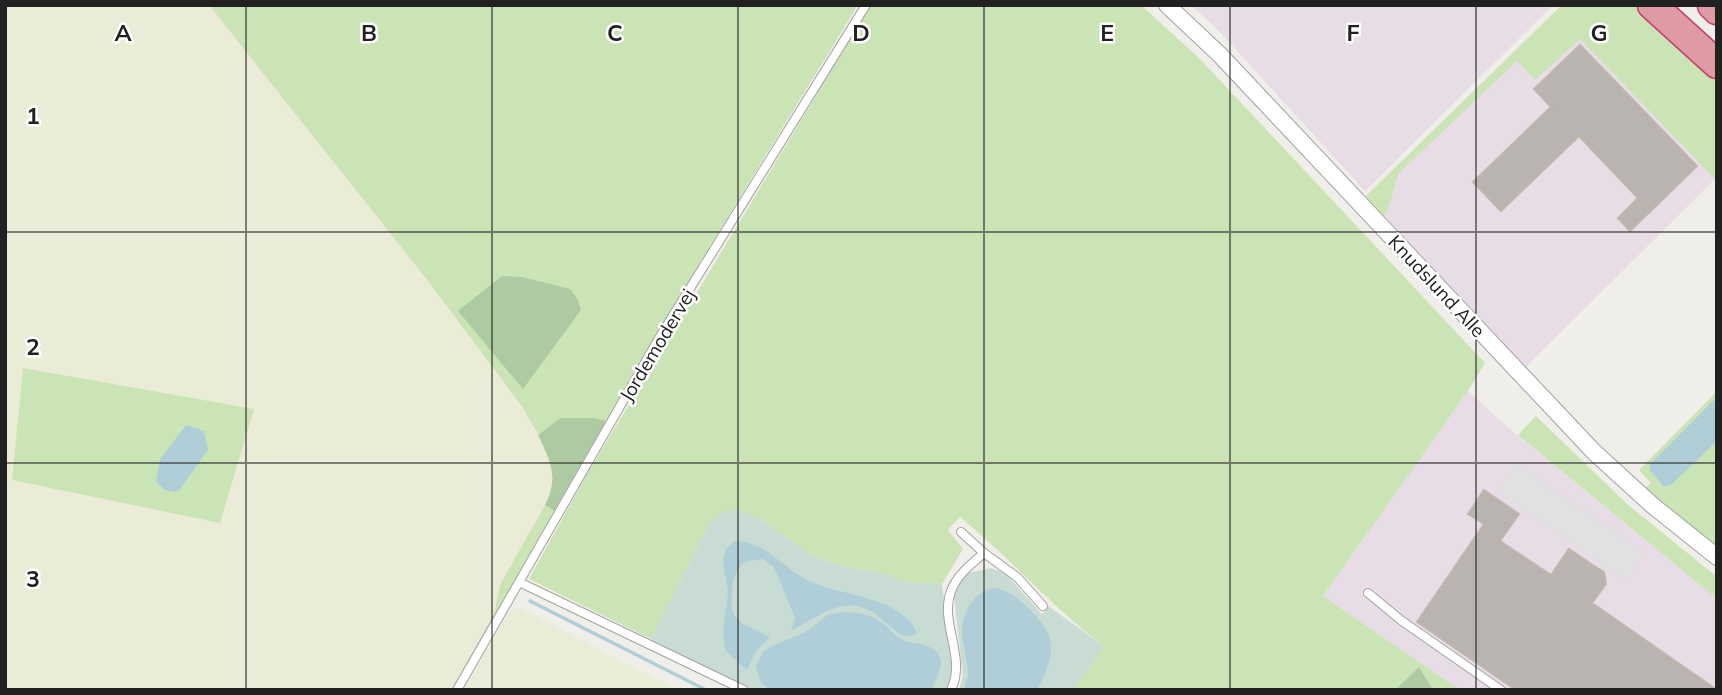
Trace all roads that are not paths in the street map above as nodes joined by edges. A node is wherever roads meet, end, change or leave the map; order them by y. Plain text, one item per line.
1 (866, 5) edge
2 (1167, 5) edge
3 (1652, 5) edge
4 (1712, 5) edge
5 (1717, 10) edge
6 (1717, 64) edge
7 (961, 532) dead end
8 (984, 552) junction
9 (1717, 557) edge
10 (519, 582) junction
11 (1368, 593) dead end
12 (1043, 606) dead end
13 (457, 690) edge
14 (744, 690) edge
15 (951, 690) edge
16 (1501, 690) edge

1 - 10 lane, Jordemodervej
2 - 9 street, Knudslund Alle
3 - 6 highway
4 - 5 highway
7 - 8 lane
8 - 12 lane
8 - 15 lane
10 - 13 lane, Jordemodervej
10 - 14 lane
11 - 16 lane

